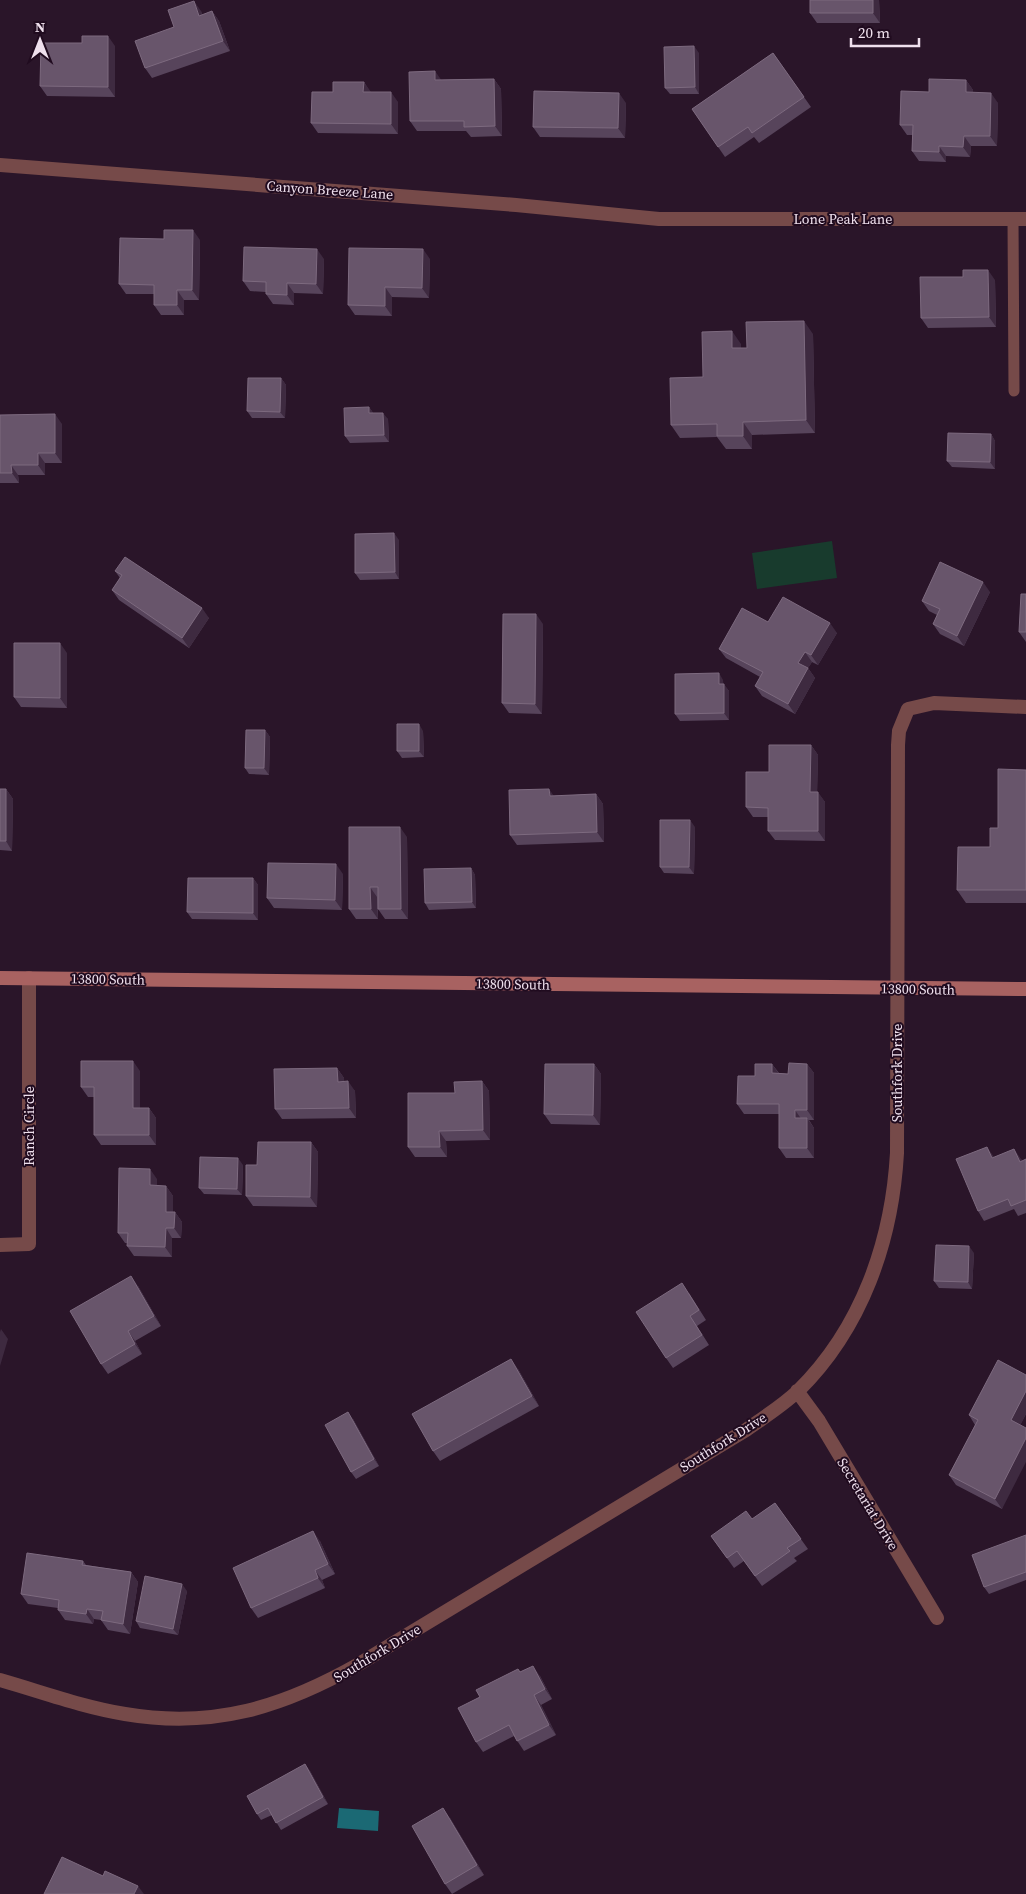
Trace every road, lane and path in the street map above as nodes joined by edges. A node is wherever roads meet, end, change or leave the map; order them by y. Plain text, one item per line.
1 (0, 165) edge
2 (659, 219) joint
3 (1019, 219) edge
4 (1014, 391) dead end
5 (1026, 707) edge
6 (0, 978) edge
7 (29, 978) junction
8 (898, 988) junction
9 (1026, 989) edge
10 (0, 1245) edge
11 (797, 1391) junction
12 (937, 1618) dead end
13 (0, 1680) edge

1 - 2 street, Canyon Breeze Lane
2 - 3 street, Lone Peak Lane
3 - 4 lane
5 - 8 street, Southfork Drive
6 - 7 main road, 13800 South
7 - 8 main road, 13800 South
7 - 10 street, Ranch Circle
8 - 9 main road, 13800 South
8 - 11 street, Southfork Drive
11 - 12 street, Secretariat Drive
11 - 13 street, Southfork Drive

